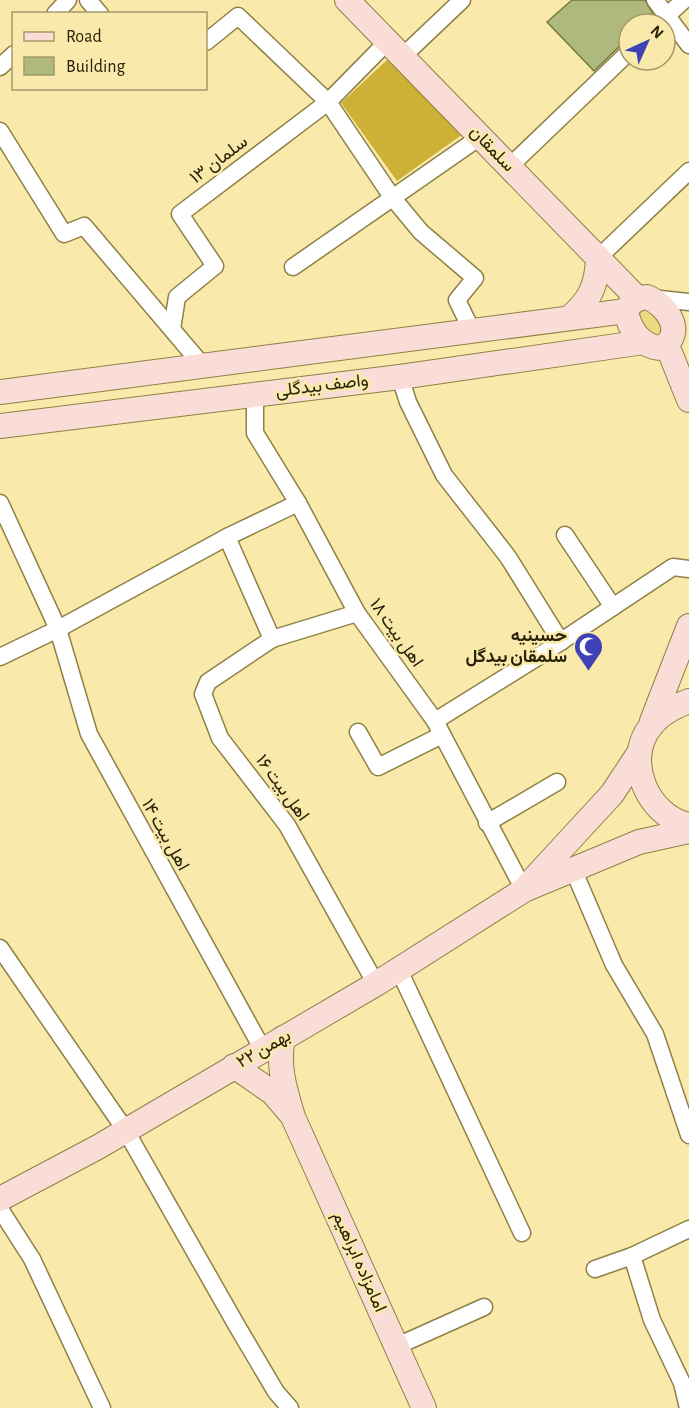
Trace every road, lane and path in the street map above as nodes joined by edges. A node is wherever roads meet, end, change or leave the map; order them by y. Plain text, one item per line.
1 (68, 0) edge
2 (88, 0) edge
3 (347, 0) edge
4 (462, 0) edge
5 (684, 0) edge
6 (57, 12) edge
7 (98, 12) edge
8 (671, 12) edge
9 (677, 33) edge
10 (207, 41) edge
11 (689, 45) edge
12 (395, 50) junction
13 (12, 56) edge
14 (617, 64) edge
15 (0, 67) edge
16 (327, 102) junction
17 (0, 131) edge
18 (480, 137) junction
19 (509, 167) junction
20 (689, 171) edge
21 (392, 197) junction
22 (598, 258) junction
23 (293, 267) dead end
24 (637, 302) junction
25 (689, 302) edge
26 (569, 318) junction
27 (172, 328) junction
28 (472, 331) junction
29 (668, 338) edge
30 (203, 366) junction
31 (400, 377) junction
32 (63, 384) junction
33 (0, 392) edge
34 (255, 394) junction
35 (689, 400) edge
36 (71, 417) junction
37 (0, 426) edge
38 (0, 503) edge
39 (298, 503) junction
40 (565, 535) dead end
41 (226, 537) junction
42 (689, 569) edge
43 (613, 607) junction
44 (357, 614) junction
45 (689, 626) edge
46 (58, 629) junction
47 (272, 639) junction
48 (561, 642) junction
49 (0, 657) edge
50 (689, 702) edge
51 (650, 726) junction
52 (439, 728) junction
53 (358, 732) dead end
54 (639, 753) junction
55 (557, 782) dead end
56 (487, 822) junction
57 (689, 825) edge
58 (689, 831) edge
59 (573, 869) junction
60 (524, 890) junction
61 (0, 948) edge
62 (399, 970) junction
63 (376, 984) junction
64 (283, 1038) junction
65 (263, 1050) junction
66 (234, 1066) junction
67 (293, 1117) junction
68 (126, 1131) junction
69 (689, 1135) edge
70 (0, 1199) edge
71 (0, 1209) edge
72 (689, 1229) edge
73 (522, 1233) dead end
74 (632, 1256) junction
75 (596, 1269) dead end
76 (484, 1307) dead end
77 (397, 1346) junction
78 (686, 1382) edge
79 (102, 1408) edge
80 (290, 1408) edge
81 (424, 1408) edge
82 (688, 1408) edge

1 - 6 street
2 - 7 street
3 - 12 street, سلمقان
4 - 12 street, سلمان ۱۳
5 - 8 street
9 - 11 street
10 - 16 street
12 - 16 street, سلمان ۱۳
12 - 18 street, سلمقان
13 - 15 street
14 - 19 street
16 - 21 street
16 - 27 street, سلمان ۱۳
17 - 27 street
18 - 19 street, سلمقان
18 - 21 street
19 - 22 street, سلمقان
20 - 22 street
21 - 23 street
21 - 28 street
22 - 24 street, سلمقان
22 - 26 street
24 - 25 street
24 - 26 street, واصف بیدگلی
24 - 29 street
24 - 29 street
26 - 28 street, واصف بیدگلی
27 - 30 street
28 - 30 street, واصف بیدگلی
29 - 31 street, واصف بیدگلی
29 - 35 street
30 - 32 street, واصف بیدگلی
31 - 34 street, واصف بیدگلی
31 - 48 street
32 - 33 street, واصف بیدگلی
32 - 36 street
34 - 36 street, واصف بیدگلی
34 - 39 street, اهل بیت ۱۸
36 - 37 street, واصف بیدگلی
38 - 46 street, اهل بیت ۱۴
39 - 41 street
39 - 44 street, اهل بیت ۱۸
40 - 43 street
41 - 46 street
41 - 47 street
42 - 43 street
43 - 48 street
44 - 47 street, اهل بیت ۱۶
44 - 52 street, اهل بیت ۱۸
45 - 51 street
46 - 49 street
46 - 65 street, اهل بیت ۱۴
47 - 63 street, اهل بیت ۱۶
48 - 52 street
50 - 51 street
51 - 54 street, ۲۲ بهمن
52 - 53 street
52 - 56 street, اهل بیت ۱۸
54 - 57 street
54 - 60 street, ۲۲ بهمن
55 - 56 street
56 - 60 street, اهل بیت ۱۸
58 - 59 street, ۲۲ بهمن
59 - 60 street, ۲۲ بهمن
59 - 69 street
60 - 62 street, ۲۲ بهمن
61 - 68 street
62 - 63 street, ۲۲ بهمن
62 - 73 street
63 - 64 street, ۲۲ بهمن
64 - 65 street, ۲۲ بهمن
64 - 67 street, امامزاده ابراهیم
65 - 66 street, ۲۲ بهمن
66 - 67 street, امامزاده ابراهیم
66 - 68 street, ۲۲ بهمن
67 - 77 street, امامزاده ابراهیم
68 - 70 street, ۲۲ بهمن
68 - 80 street
71 - 79 street
72 - 74 street
74 - 75 street
74 - 78 street
76 - 77 street
77 - 81 street, امامزاده ابراهیم
78 - 82 street

